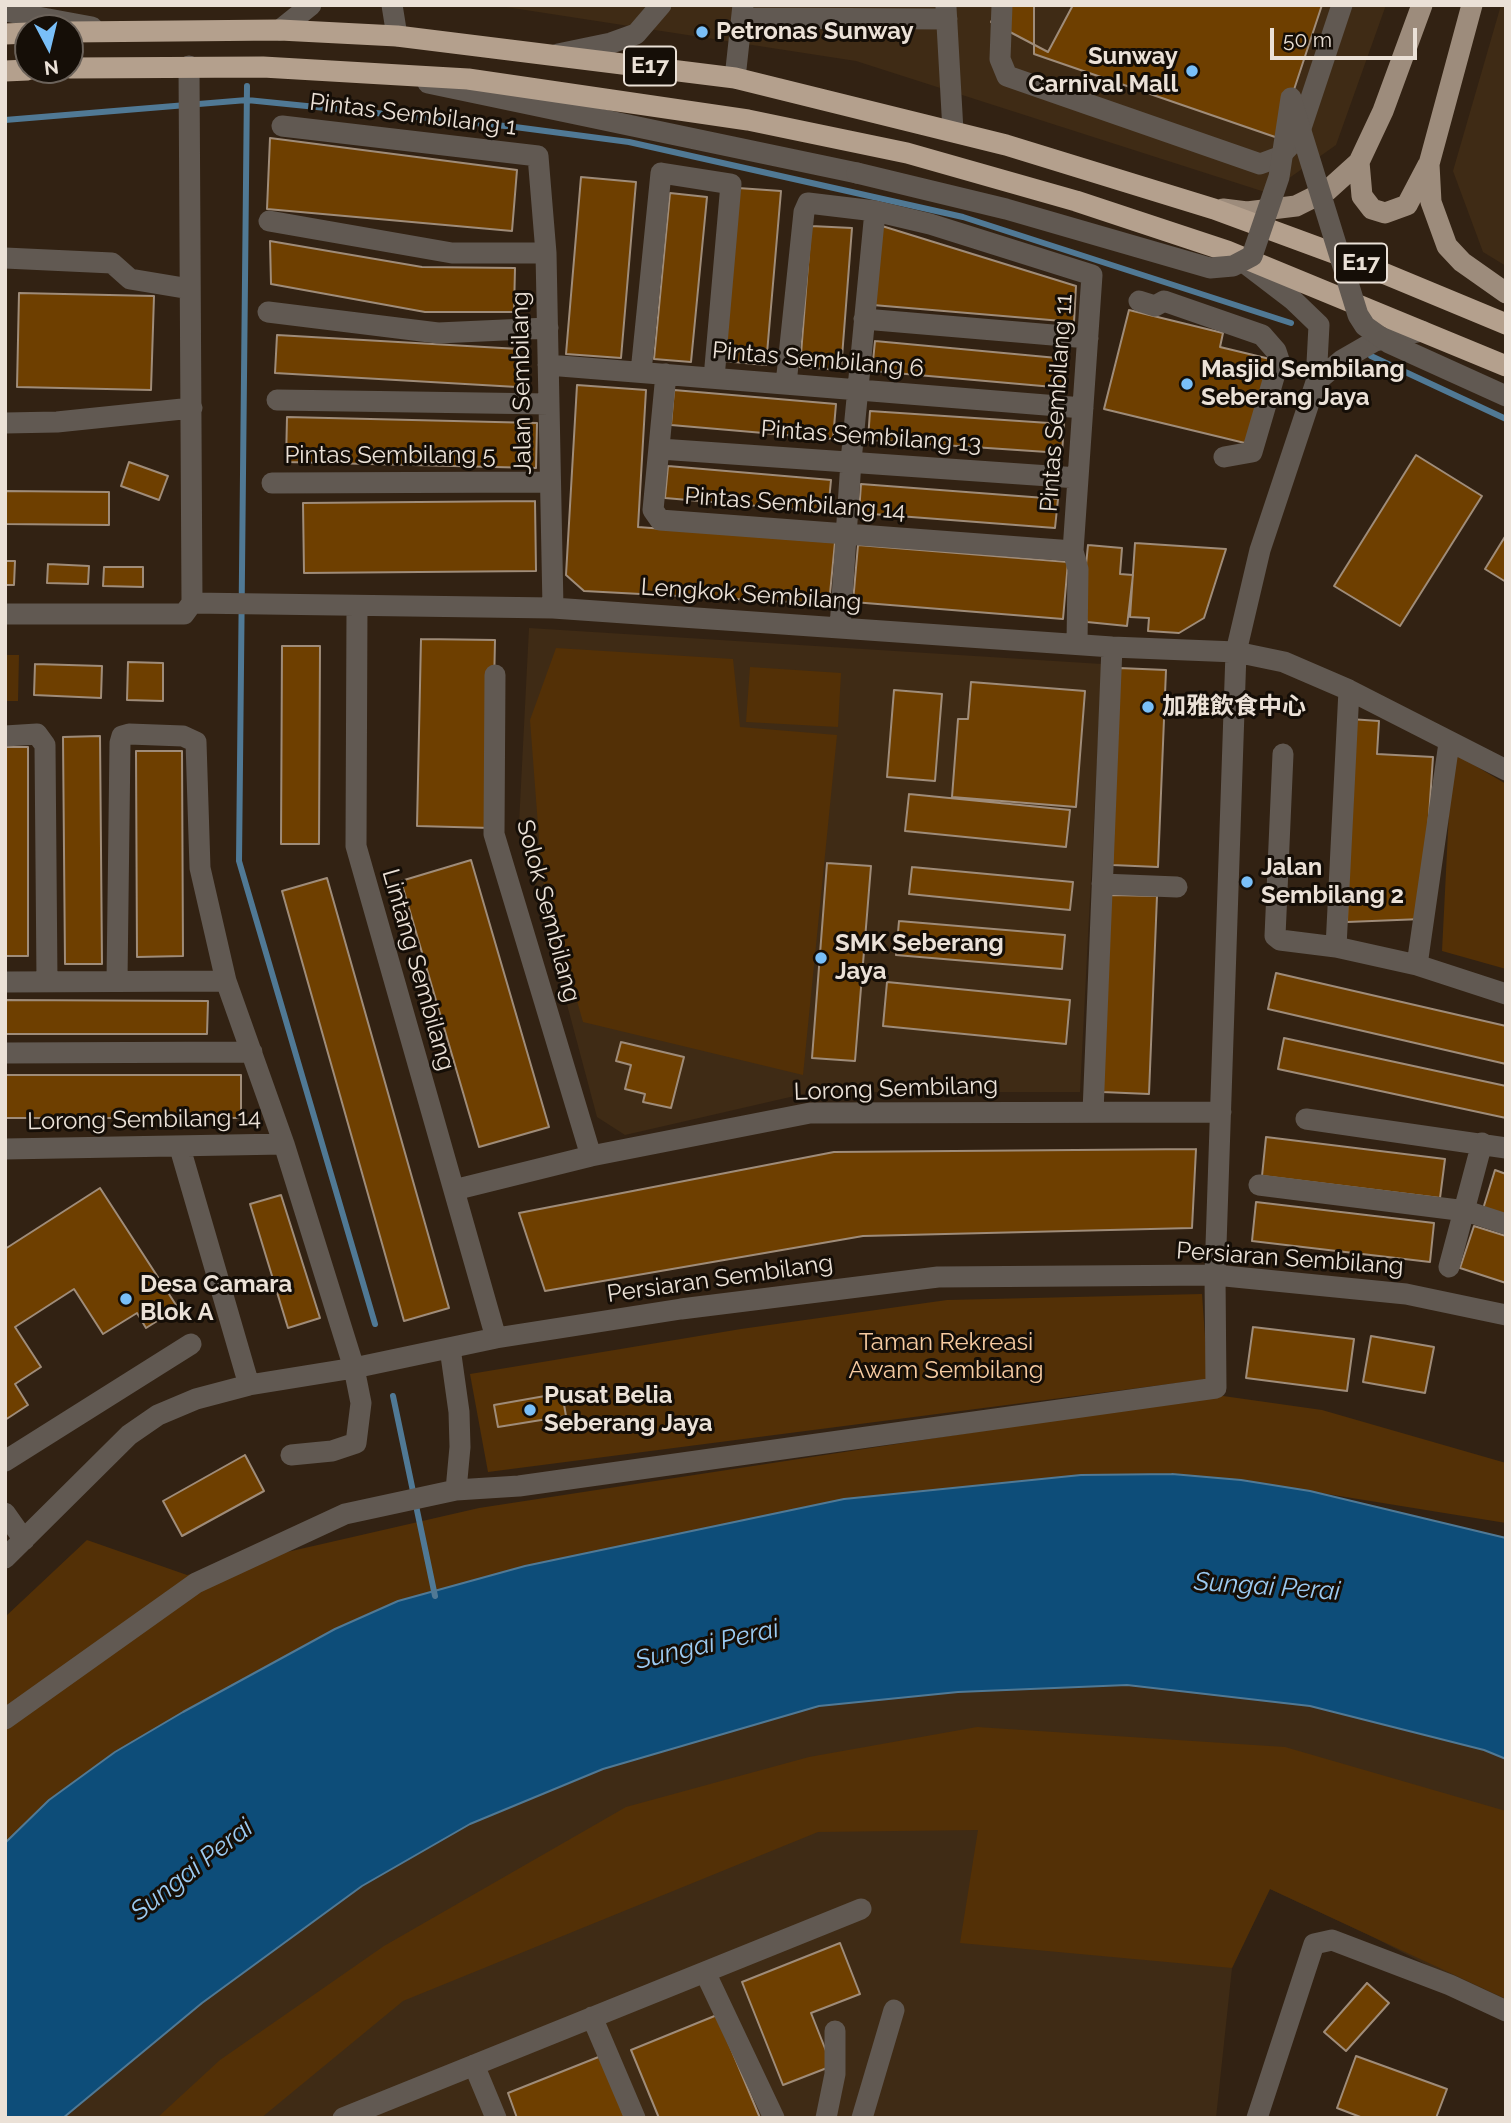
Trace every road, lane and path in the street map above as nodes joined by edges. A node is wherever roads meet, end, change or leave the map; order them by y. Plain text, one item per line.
1 (311, 5) edge
2 (392, 5) edge
3 (661, 5) edge
4 (1002, 5) edge
5 (1342, 5) edge
6 (1422, 5) edge
7 (1472, 5) edge
8 (5, 11) edge
9 (743, 12) edge
10 (947, 12) edge
11 (280, 30) junction
12 (116, 31) junction
13 (84, 32) edge
14 (397, 36) junction
15 (558, 54) junction
16 (189, 66) junction
17 (84, 68) edge
18 (381, 73) junction
19 (735, 78) junction
20 (282, 126) dead end
21 (953, 131) junction
22 (538, 156) joint
23 (1359, 162) junction
24 (1429, 164) junction
25 (1214, 209) junction
26 (875, 211) junction
27 (269, 221) dead end
28 (1227, 251) junction
29 (546, 253) junction
30 (5, 258) edge
31 (190, 289) junction
32 (1506, 293) edge
33 (1139, 301) dead end
34 (268, 312) dead end
35 (864, 319) junction
36 (1506, 324) edge
37 (548, 328) junction
38 (1422, 331) junction
39 (1088, 338) junction
40 (548, 365) junction
41 (1506, 366) edge
42 (640, 372) junction
43 (666, 374) junction
44 (714, 378) junction
45 (1317, 382) junction
46 (786, 384) junction
47 (858, 390) junction
48 (1506, 396) edge
49 (277, 400) dead end
50 (549, 404) junction
51 (192, 408) junction
52 (1083, 408) junction
53 (5, 423) edge
54 (660, 449) junction
55 (1224, 457) dead end
56 (851, 461) junction
57 (1078, 478) junction
58 (550, 482) junction
59 (272, 483) dead end
60 (846, 534) junction
61 (1073, 551) junction
62 (192, 603) junction
63 (357, 607) junction
64 (553, 608) junction
65 (5, 614) edge
66 (840, 628) junction
67 (1077, 644) junction
68 (1112, 647) junction
69 (1236, 652) junction
70 (495, 675) dead end
71 (1349, 690) junction
72 (5, 736) edge
73 (1449, 743) junction
74 (1283, 754) dead end
75 (1506, 769) edge
76 (1102, 884) junction
77 (1177, 887) dead end
78 (1336, 947) junction
79 (1417, 965) junction
80 (117, 981) junction
81 (226, 981) junction
82 (5, 982) edge
83 (47, 982) junction
84 (1506, 994) edge
85 (252, 1052) junction
86 (5, 1053) edge
87 (1093, 1111) junction
88 (1221, 1112) junction
89 (1306, 1119) dead end
90 (1482, 1143) junction
91 (284, 1144) junction
92 (180, 1148) junction
93 (1506, 1148) edge
94 (5, 1149) edge
95 (591, 1156) junction
96 (1259, 1185) dead end
97 (454, 1190) junction
98 (1466, 1211) junction
99 (1506, 1224) edge
100 (1449, 1267) dead end
101 (1215, 1275) junction
102 (1506, 1315) edge
103 (496, 1338) junction
104 (191, 1344) dead end
105 (450, 1348) junction
106 (354, 1368) junction
107 (249, 1385) junction
108 (291, 1455) dead end
109 (5, 1461) edge
110 (456, 1490) junction
111 (5, 1513) edge
112 (24, 1540) junction
113 (5, 1559) edge
114 (5, 1719) edge
115 (861, 1909) dead end
116 (705, 1972) junction
117 (894, 2011) dead end
118 (1506, 2011) edge
119 (592, 2017) junction
120 (835, 2031) dead end
121 (474, 2065) junction
122 (371, 2113) edge
123 (343, 2118) edge
124 (496, 2118) edge
125 (635, 2118) edge
126 (774, 2118) edge
127 (826, 2118) edge
128 (862, 2118) edge
129 (1257, 2118) edge

1 - 11 street
2 - 14 street
3 - 15 street
4 - 5 street
6 - 23 main road
7 - 24 main road
8 - 12 street
9 - 10 street
9 - 19 street
10 - 21 street
11 - 12 highway, E17
11 - 14 highway, E17
12 - 13 highway, E17
14 - 15 highway, E17
15 - 19 highway, E17
16 - 17 highway, E17
16 - 18 highway, E17
16 - 31 street
18 - 28 highway, E17
18 - 48 street, bridge
19 - 21 highway, E17
20 - 22 street, Pintas Sembilang 1
21 - 25 highway, E17
22 - 29 street, Jalan Sembilang
23 - 24 main road
23 - 25 main road
24 - 32 main road
25 - 36 highway, E17
26 - 35 street
26 - 39 street, Pintas Sembilang 11
26 - 46 street
27 - 29 street
28 - 38 highway, E17
28 - 45 street
29 - 37 street, Jalan Sembilang
30 - 31 street
31 - 51 street
33 - 55 street
34 - 37 street
35 - 39 street
35 - 47 street
37 - 40 street, Jalan Sembilang
38 - 41 highway, E17
38 - 45 street
39 - 52 street, Pintas Sembilang 11
40 - 42 street, Pintas Sembilang 6
40 - 50 street, Jalan Sembilang
42 - 43 street, Pintas Sembilang 6
42 - 44 street
43 - 44 street, Pintas Sembilang 6
43 - 54 street, Pintas Sembilang 14
44 - 46 street, Pintas Sembilang 6
45 - 69 street
46 - 47 street, Pintas Sembilang 6
47 - 52 street, Pintas Sembilang 6
47 - 56 street
49 - 50 street
50 - 58 street, Jalan Sembilang
51 - 53 street
51 - 62 street
52 - 57 street, Pintas Sembilang 11
54 - 56 street, Pintas Sembilang 13
54 - 60 street, Pintas Sembilang 14
56 - 57 street, Pintas Sembilang 13
56 - 60 street
57 - 61 street, Pintas Sembilang 11
58 - 59 street, Pintas Sembilang 5
58 - 64 street, Jalan Sembilang
60 - 61 street, Pintas Sembilang 14
60 - 66 street
61 - 67 street, Pintas Sembilang 11
62 - 63 street, Lengkok Sembilang
62 - 65 street
63 - 64 street, Lengkok Sembilang
63 - 97 street, Lintang Sembilang
64 - 66 street, Lengkok Sembilang
66 - 67 street, Lengkok Sembilang
67 - 68 street, Lengkok Sembilang
68 - 69 street, Lengkok Sembilang
68 - 76 street
69 - 71 street, Lengkok Sembilang
69 - 88 street
70 - 95 street, Solok Sembilang
71 - 73 street, Lengkok Sembilang
71 - 78 street
72 - 83 street
73 - 75 street, Lengkok Sembilang
73 - 79 street
74 - 78 street
76 - 77 street
76 - 87 street
78 - 79 street
79 - 84 street
80 - 81 street
80 - 81 street
80 - 83 street
81 - 85 street
82 - 83 street
85 - 86 street
85 - 91 street
87 - 88 street, Lorong Sembilang
87 - 95 street, Lorong Sembilang
88 - 101 street
89 - 90 street
90 - 93 street
90 - 98 street
91 - 92 street, Lorong Sembilang 14
91 - 106 street
92 - 94 street, Lorong Sembilang 14
92 - 107 street
95 - 97 street, Lorong Sembilang
96 - 98 street
97 - 103 street, Lintang Sembilang
98 - 99 street
98 - 100 street
101 - 102 street, Persiaran Sembilang
101 - 103 street, Persiaran Sembilang
101 - 110 street
103 - 105 street, Persiaran Sembilang
104 - 109 street
105 - 106 street, Persiaran Sembilang
105 - 110 street
106 - 107 street, Persiaran Sembilang
106 - 108 street
107 - 112 street, Persiaran Sembilang
110 - 114 street
111 - 112 street
112 - 113 street, Persiaran Sembilang
115 - 116 street
116 - 119 street
116 - 126 street
117 - 128 street
118 - 129 street
119 - 121 street
119 - 125 street
120 - 127 street
121 - 122 street
121 - 124 street
122 - 123 street

